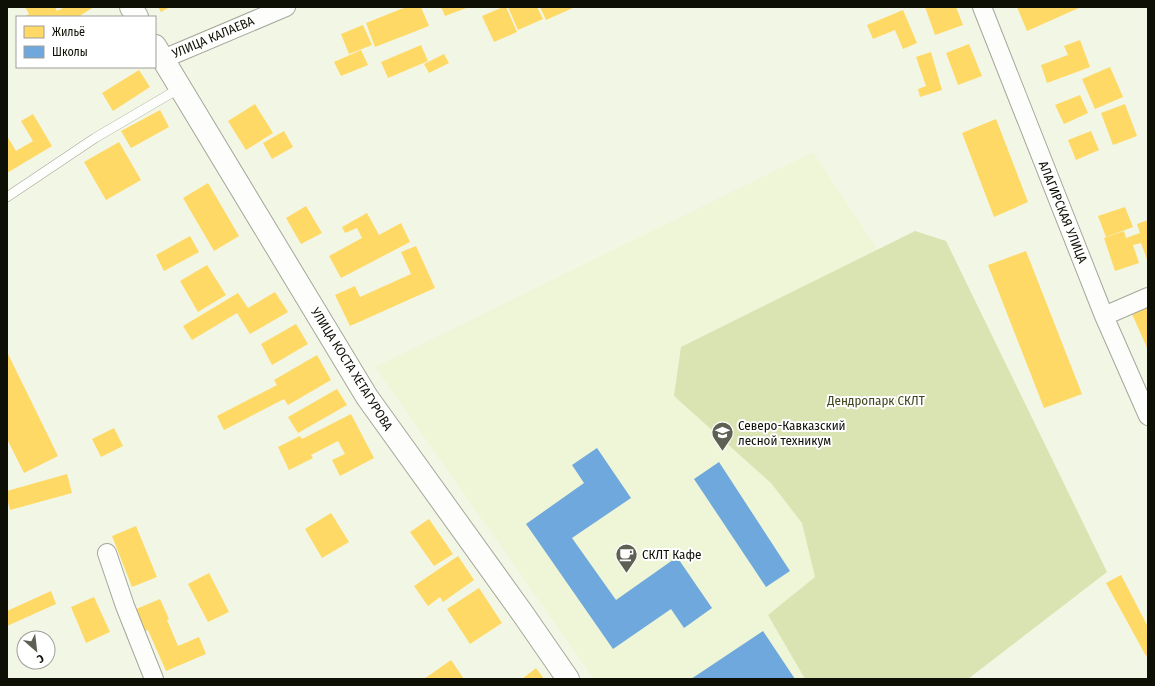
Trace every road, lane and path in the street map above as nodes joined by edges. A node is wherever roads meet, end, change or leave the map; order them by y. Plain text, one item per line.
1 (131, 7) edge
2 (286, 7) edge
3 (982, 7) edge
4 (136, 16) edge
5 (159, 52) edge
6 (180, 88) junction
7 (7, 197) edge
8 (1148, 297) edge
9 (1104, 316) junction
10 (1148, 416) edge
11 (107, 553) dead end
12 (154, 679) edge
13 (568, 679) edge

1 - 4 main road
2 - 5 street, УЛИЦА КАЛАЕВА
3 - 9 street, АЛАГИРСКАЯ УЛИЦА
5 - 6 main road, УЛИЦА КОСТА ХЕТАГУРОВА
6 - 7 lane
6 - 13 main road, УЛИЦА КОСТА ХЕТАГУРОВА
8 - 9 street
9 - 10 street, АЛАГИРСКАЯ УЛИЦА
11 - 12 street

